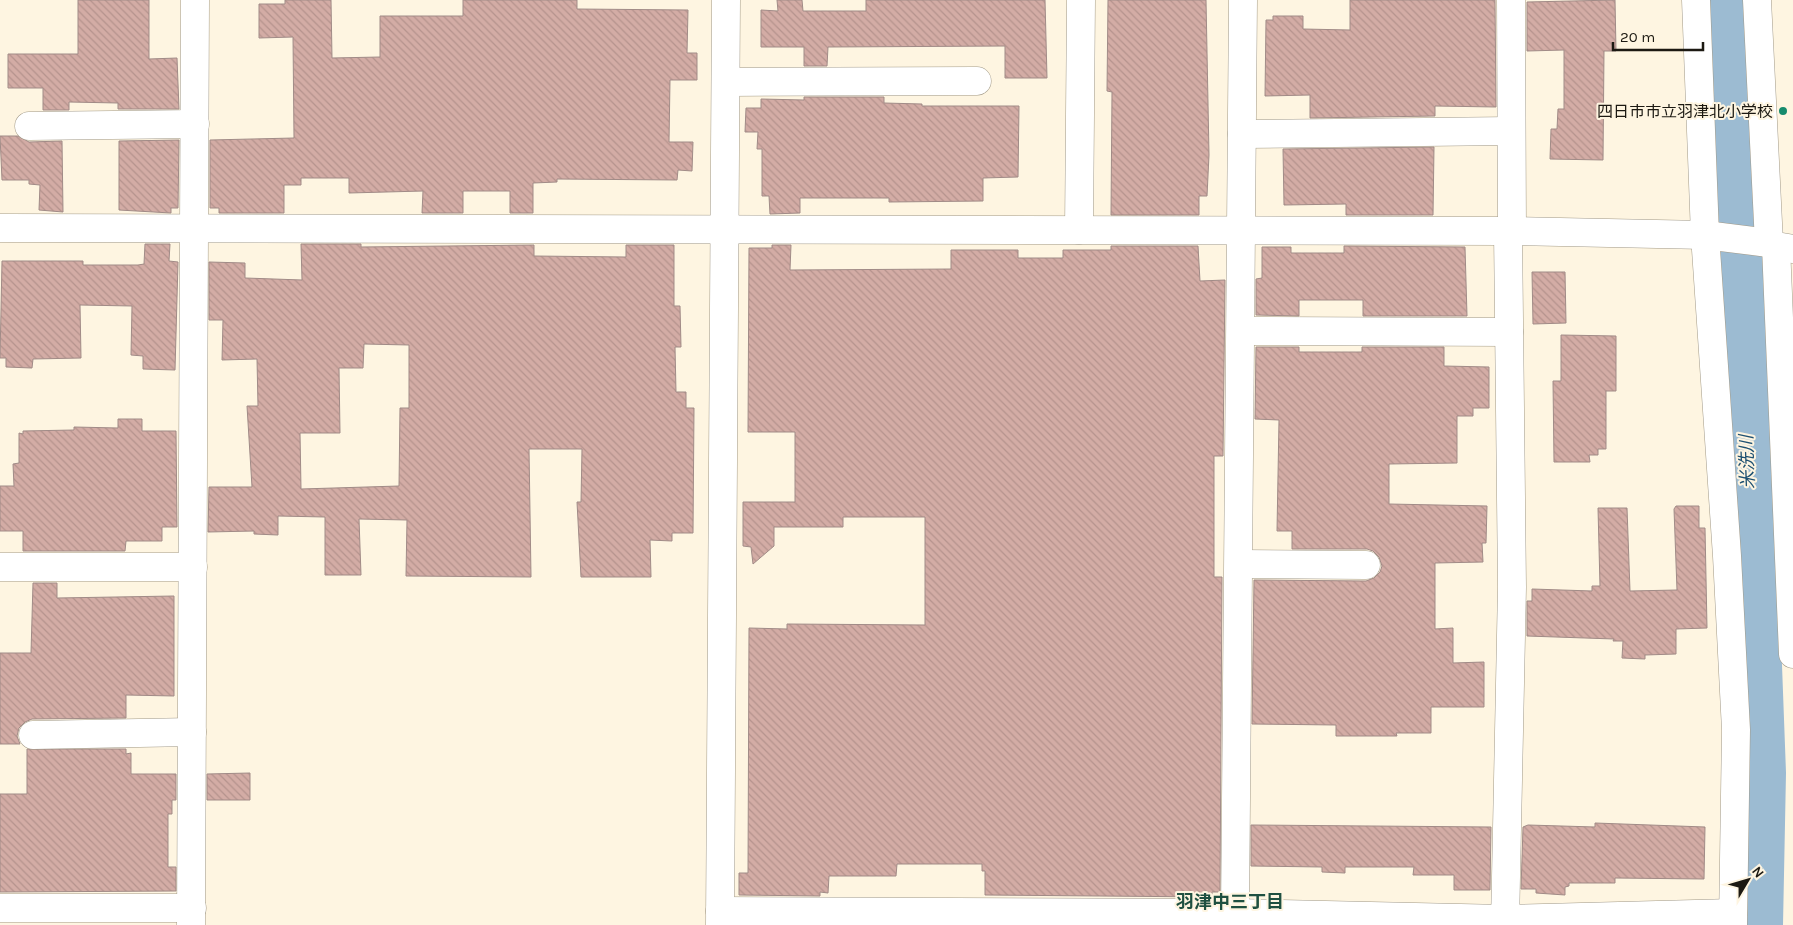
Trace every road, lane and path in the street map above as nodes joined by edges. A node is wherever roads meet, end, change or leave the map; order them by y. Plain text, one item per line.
1 (195, 0) edge
2 (726, 0) edge
3 (1081, 0) edge
4 (1243, 0) edge
5 (1510, 0) edge
6 (1696, 0) edge
7 (1757, 0) edge
8 (977, 81) dead end
9 (726, 82) junction
10 (194, 124) junction
11 (29, 126) dead end
12 (1511, 131) junction
13 (1242, 134) junction
14 (0, 228) edge
15 (723, 229) junction
16 (194, 230) junction
17 (1078, 230) junction
18 (1242, 230) junction
19 (1510, 231) junction
20 (1714, 236) junction
21 (1775, 245) edge
22 (1241, 331) junction
23 (1509, 332) junction
24 (1239, 564) junction
25 (1366, 565) dead end
26 (0, 567) edge
27 (193, 568) junction
28 (1793, 654) edge
29 (192, 732) junction
30 (33, 734) dead end
31 (0, 908) edge
32 (192, 917) edge
33 (1242, 917) edge
34 (720, 918) edge
35 (1733, 919) edge
36 (1505, 922) edge

1 - 10 street
2 - 9 street
3 - 17 street
4 - 13 street
5 - 12 street
6 - 20 street
7 - 21 street
8 - 9 street
9 - 15 street
10 - 11 street
10 - 16 street
12 - 13 street
12 - 19 street
13 - 18 street
14 - 16 street
15 - 16 street
15 - 17 street
15 - 34 street
16 - 27 street
17 - 18 street
18 - 19 street
18 - 22 street
19 - 20 street
19 - 23 street
20 - 21 street
20 - 35 street
21 - 28 street
22 - 23 street
22 - 24 street
23 - 36 street
24 - 25 street
24 - 33 street
26 - 27 street
27 - 29 street
29 - 30 street
29 - 32 street
31 - 32 street
33 - 34 street
33 - 36 street
35 - 36 street

